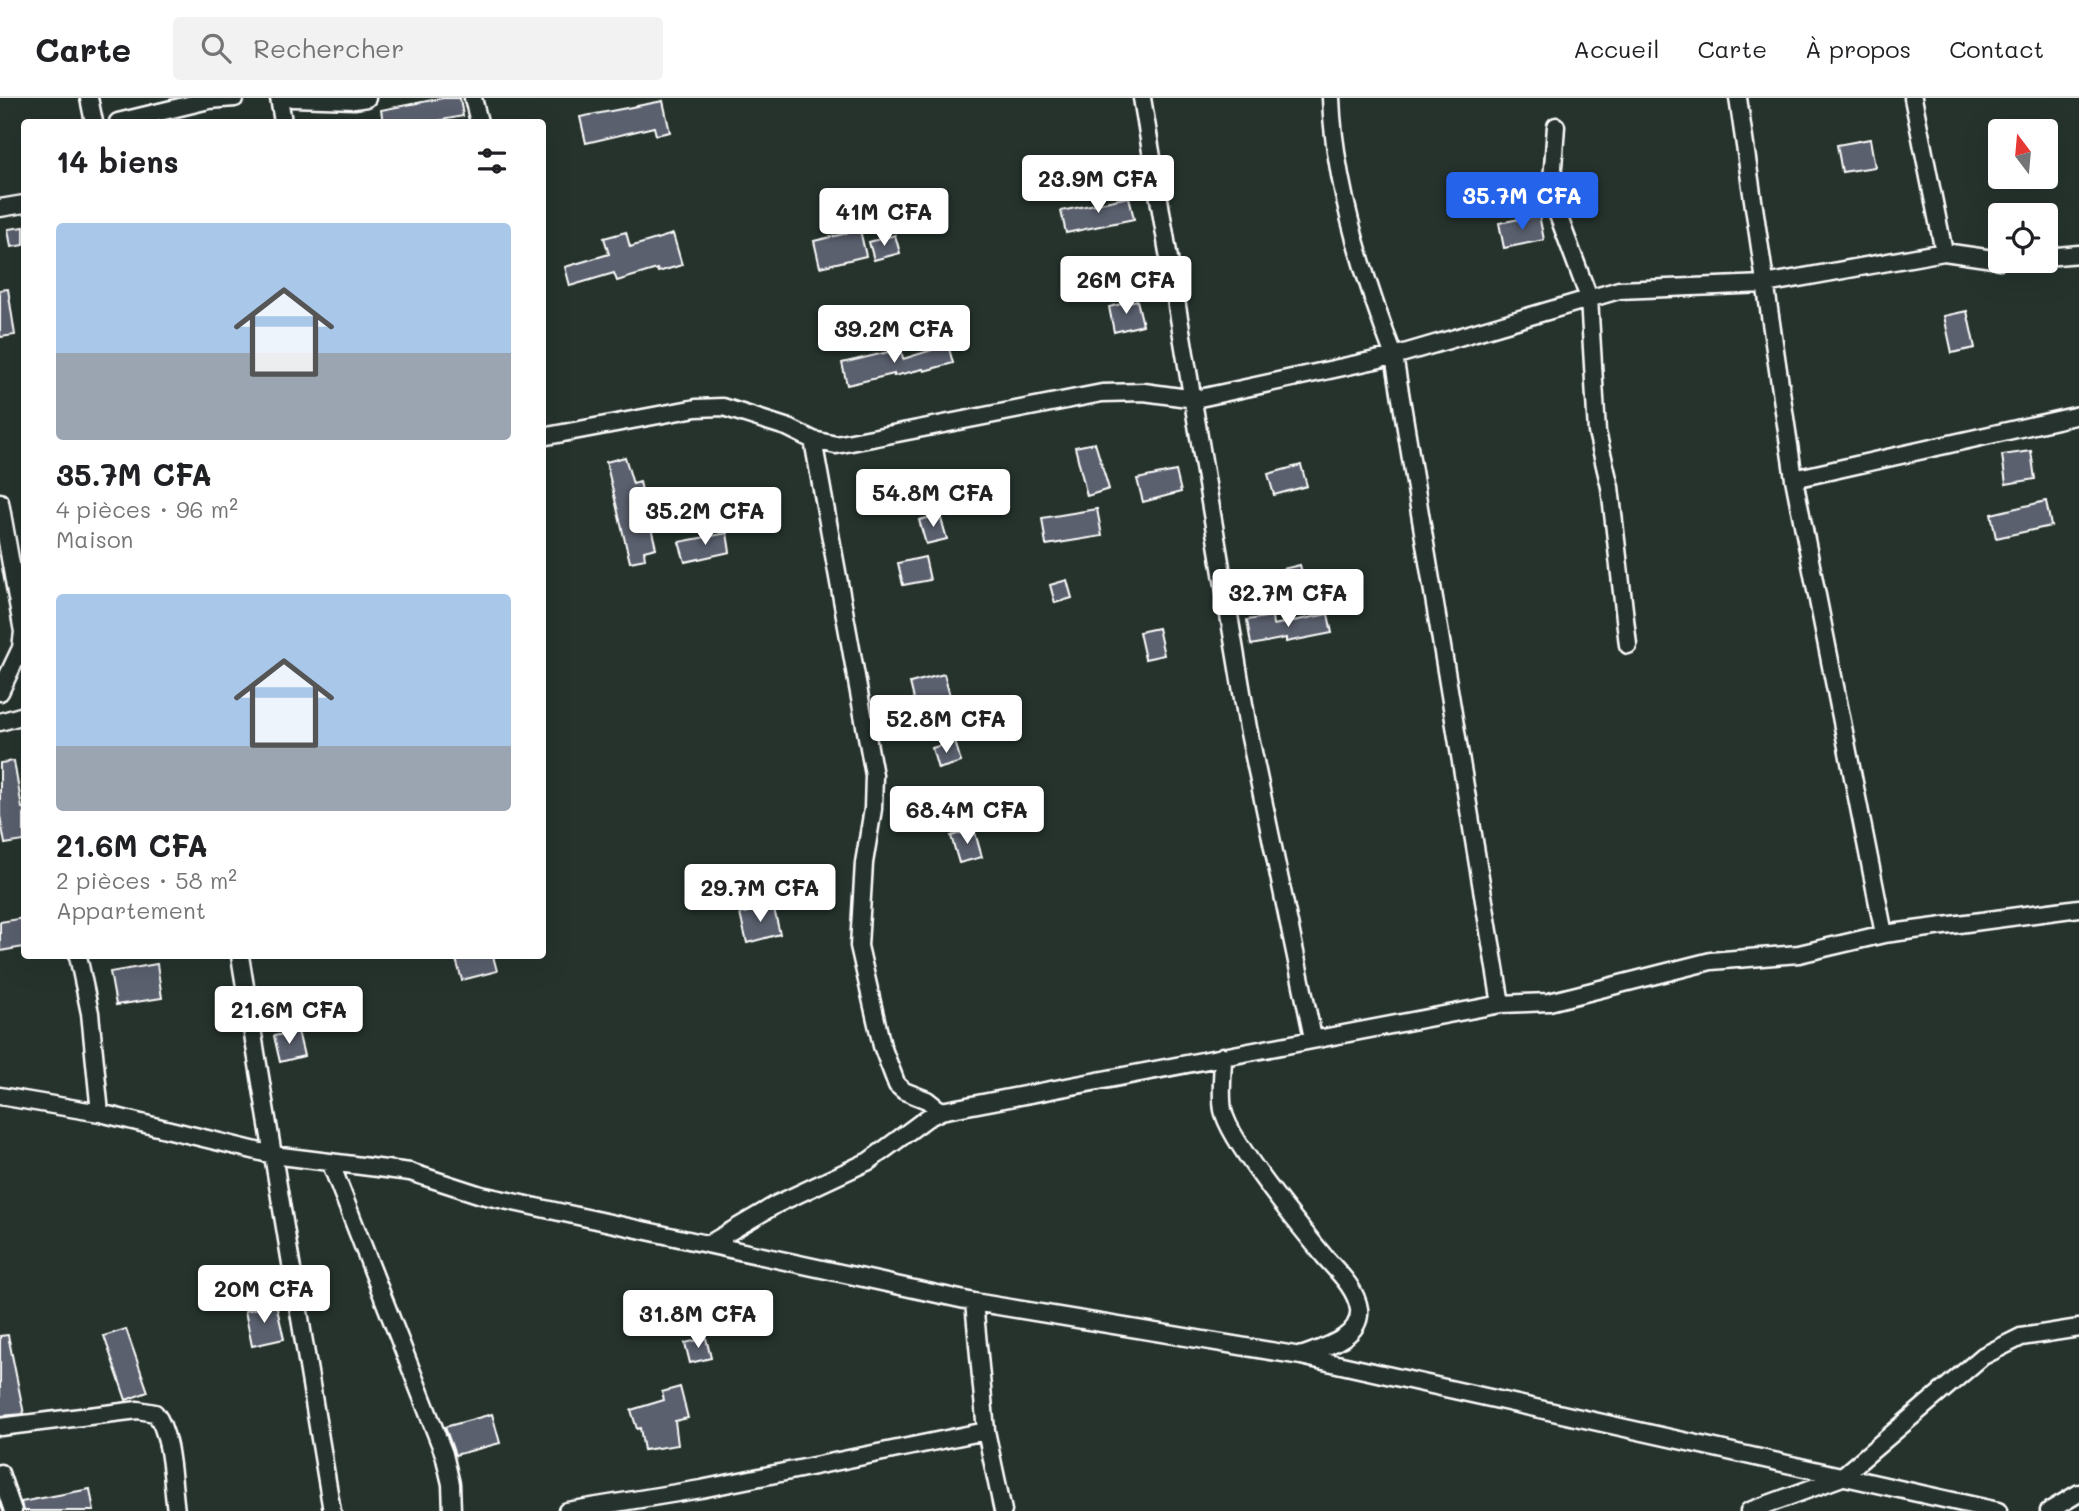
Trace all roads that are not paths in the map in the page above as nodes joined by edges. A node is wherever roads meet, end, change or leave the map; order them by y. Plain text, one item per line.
1 (89, 98) edge
2 (235, 98) edge
3 (279, 98) edge
4 (292, 98) edge
5 (367, 98) edge
6 (473, 98) edge
7 (1142, 98) edge
8 (1331, 98) edge
9 (1738, 98) edge
10 (1913, 98) edge
11 (93, 119) edge
12 (130, 119) edge
13 (282, 119) edge
14 (479, 119) edge
15 (1556, 126) dead end
16 (21, 204) edge
17 (0, 208) edge
18 (1944, 252) junction
19 (2079, 254) edge
20 (2058, 256) edge
21 (1988, 258) edge
22 (1765, 284) junction
23 (1589, 298) junction
24 (1394, 356) junction
25 (1195, 399) junction
26 (2079, 415) edge
27 (546, 436) edge
28 (813, 440) junction
29 (1794, 480) junction
30 (0, 502) edge
31 (21, 621) edge
32 (1628, 645) dead end
33 (21, 648) edge
34 (0, 692) edge
35 (2079, 908) edge
36 (1884, 934) junction
37 (79, 959) edge
38 (240, 959) edge
39 (1501, 1004) junction
40 (1313, 1038) junction
41 (1223, 1056) junction
42 (0, 1096) edge
43 (940, 1111) junction
44 (100, 1113) junction
45 (273, 1155) junction
46 (331, 1164) junction
47 (709, 1244) junction
48 (974, 1302) junction
49 (2079, 1328) edge
50 (1301, 1356) junction
51 (0, 1427) edge
52 (986, 1431) junction
53 (0, 1473) edge
54 (1840, 1478) junction
55 (2079, 1493) edge
56 (13, 1511) edge
57 (176, 1511) edge
58 (332, 1511) edge
59 (452, 1511) edge
60 (567, 1511) edge
61 (1003, 1511) edge
62 (1749, 1511) edge
63 (1998, 1511) edge
64 (2049, 1511) edge

1 - 11 street
2 - 12 street
3 - 13 street
4 - 5 street
6 - 14 street
7 - 25 street
8 - 24 street
9 - 22 street
10 - 18 street
15 - 23 street
16 - 17 street
18 - 21 street
18 - 22 street
19 - 20 street
22 - 23 street
22 - 29 street
23 - 24 street
23 - 32 street
24 - 25 street
24 - 39 street
25 - 28 street
25 - 40 street
26 - 29 street
27 - 28 street
28 - 43 street
29 - 36 street
30 - 31 street
33 - 34 street
35 - 36 street
36 - 39 street
37 - 44 street
38 - 45 street
39 - 40 street
40 - 41 street
41 - 43 street
41 - 50 street
42 - 44 street
43 - 47 street
44 - 45 street
45 - 46 street
45 - 58 street
46 - 47 street
46 - 59 street
47 - 48 street
48 - 50 street
48 - 52 street
49 - 54 street
50 - 54 street
51 - 57 street
52 - 60 street
52 - 61 street
53 - 56 street
54 - 62 street
54 - 63 street
55 - 64 street

